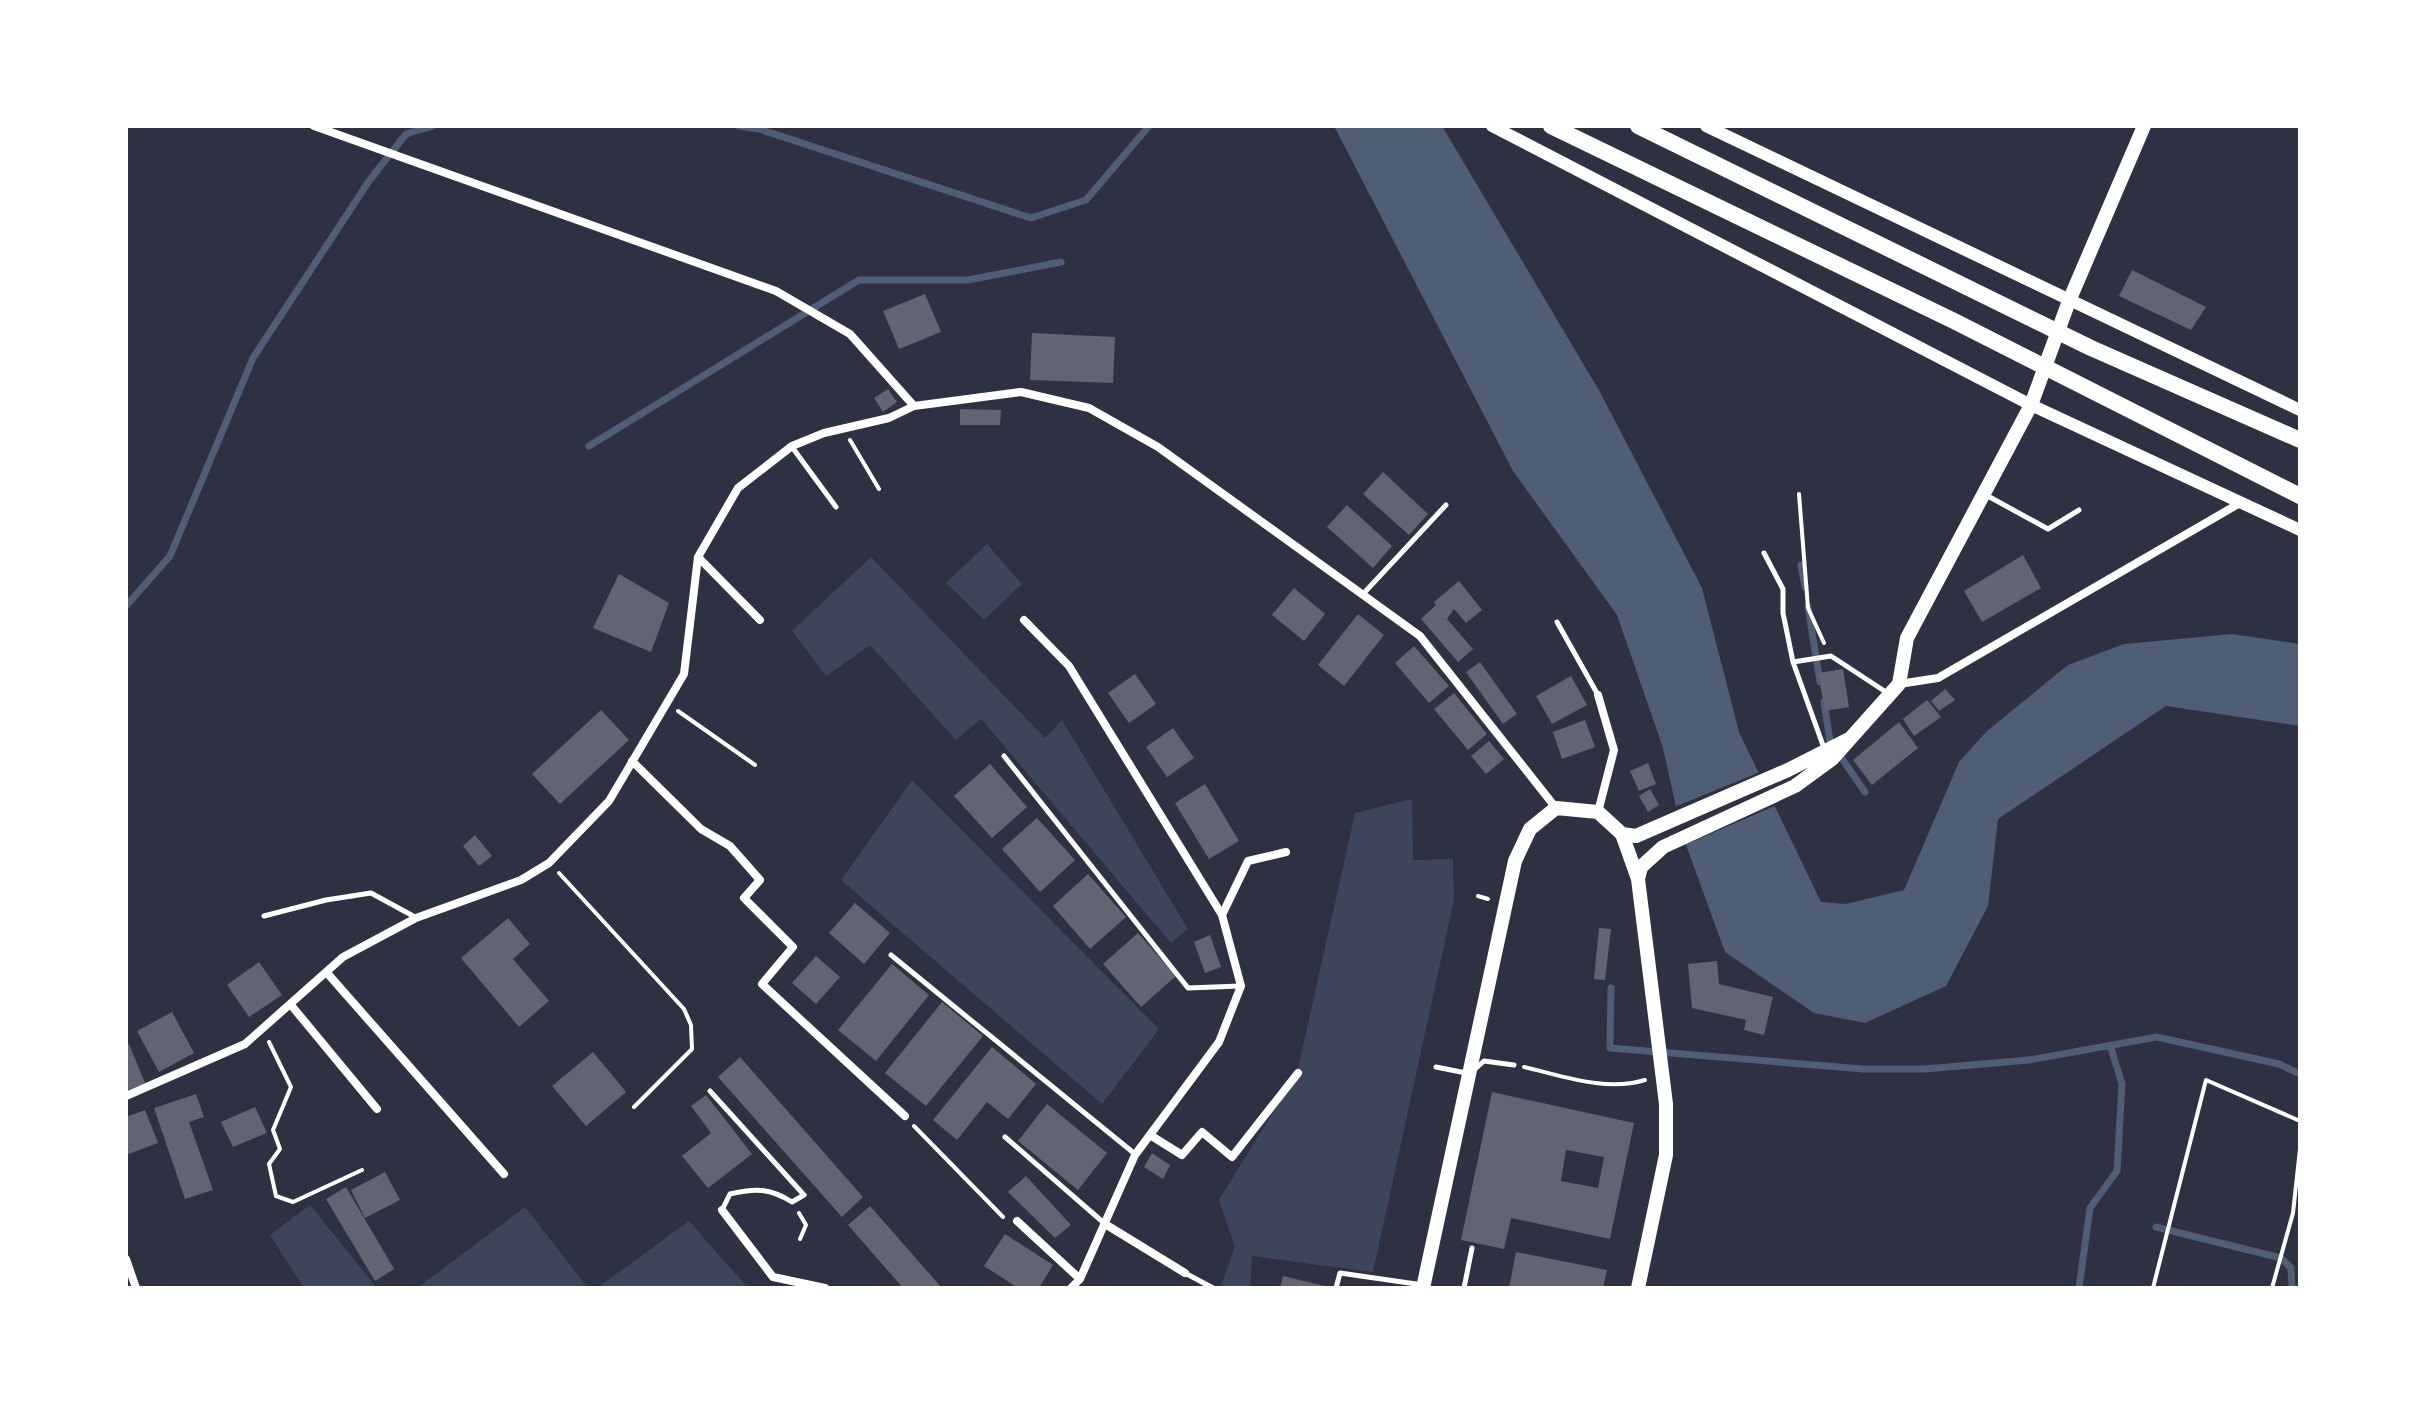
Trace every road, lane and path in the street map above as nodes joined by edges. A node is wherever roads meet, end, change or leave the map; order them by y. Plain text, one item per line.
1 (314, 126) edge
2 (1492, 126) edge
3 (1551, 126) edge
4 (1638, 126) edge
5 (1706, 126) edge
6 (2144, 126) edge
7 (2069, 301) junction
8 (2031, 405) junction
9 (914, 406) junction
10 (2300, 410) edge
11 (843, 427) junction
12 (2300, 440) edge
13 (792, 446) junction
14 (879, 489) dead end
15 (1799, 494) dead end
16 (1983, 494) junction
17 (2300, 496) edge
18 (2240, 503) junction
19 (1446, 505) dead end
20 (836, 507) dead end
21 (2079, 510) dead end
22 (2300, 530) edge
23 (1764, 553) dead end
24 (698, 557) junction
25 (1362, 594) junction
26 (760, 620) dead end
27 (1024, 620) dead end
28 (1557, 622) dead end
29 (1831, 656) junction
30 (1793, 662) junction
31 (1894, 689) junction
32 (1598, 695) joint
33 (667, 703) junction
34 (1856, 735) junction
35 (1825, 749) junction
36 (1004, 756) dead end
37 (632, 761) junction
38 (755, 765) dead end
39 (1556, 808) junction
40 (1598, 812) junction
41 (1622, 834) junction
42 (1286, 852) dead end
43 (549, 863) junction
44 (1638, 879) junction
45 (1222, 915) junction
46 (264, 916) dead end
47 (416, 918) junction
48 (891, 955) dead end
49 (328, 974) junction
50 (1241, 986) junction
51 (291, 1005) junction
52 (262, 1030) junction
53 (1514, 1065) joint
54 (1436, 1067) dead end
55 (1298, 1073) dead end
56 (1469, 1074) junction
57 (1662, 1074) junction
58 (710, 1091) dead end
59 (126, 1096) edge
60 (634, 1107) dead end
61 (377, 1109) dead end
62 (905, 1116) joint
63 (2300, 1121) edge
64 (1150, 1135) junction
65 (1005, 1137) dead end
66 (2300, 1149) edge
67 (1135, 1155) junction
68 (362, 1170) dead end
69 (504, 1174) dead end
70 (792, 1202) junction
71 (722, 1210) joint
72 (1017, 1221) joint
73 (1105, 1224) junction
74 (800, 1239) dead end
75 (1472, 1248) dead end
76 (126, 1259) edge
77 (1185, 1273) joint
78 (1080, 1279) junction
79 (1424, 1287) edge
80 (136, 1288) edge
81 (825, 1288) edge
82 (1071, 1288) edge
83 (1213, 1288) edge
84 (1336, 1288) edge
85 (1464, 1288) edge
86 (1638, 1288) edge
87 (2153, 1288) edge
88 (2272, 1288) edge

1 - 9 street
2 - 8 street
3 - 17 highway
4 - 12 highway
5 - 7 street
6 - 7 main road
7 - 8 main road
7 - 10 street
8 - 16 main road
8 - 18 street
9 - 11 street
9 - 25 street
11 - 13 street
11 - 14 path
13 - 20 lane
13 - 24 street
15 - 29 path
16 - 21 lane
16 - 31 main road
18 - 22 street
18 - 31 street
19 - 25 lane
23 - 30 lane
24 - 26 street
24 - 33 street
25 - 39 street
27 - 45 street
28 - 32 lane
29 - 30 lane
29 - 31 lane
30 - 35 lane
31 - 34 main road
32 - 40 street
33 - 37 street
33 - 38 path
34 - 35 main road
34 - 44 main road
35 - 41 main road
36 - 50 lane
37 - 43 street
37 - 62 street
39 - 40 main road
39 - 56 main road
40 - 41 main road
41 - 44 main road
42 - 45 street
43 - 47 street
43 - 60 path
44 - 57 main road
45 - 50 street
46 - 47 lane
47 - 49 street
48 - 67 lane
49 - 51 street
49 - 69 street
50 - 64 street
51 - 52 street
51 - 61 street
52 - 59 street
52 - 68 path
53 - 56 lane
53 - 57 path
54 - 56 lane
55 - 64 street
56 - 79 main road
57 - 86 main road
58 - 70 lane
62 - 72 path
63 - 87 path
64 - 67 street
65 - 73 lane
66 - 88 path
67 - 73 street
70 - 71 lane
70 - 74 path
71 - 81 street
72 - 78 street
73 - 77 street
73 - 78 street
75 - 85 lane
76 - 80 street
77 - 83 lane
78 - 82 street
79 - 84 lane

